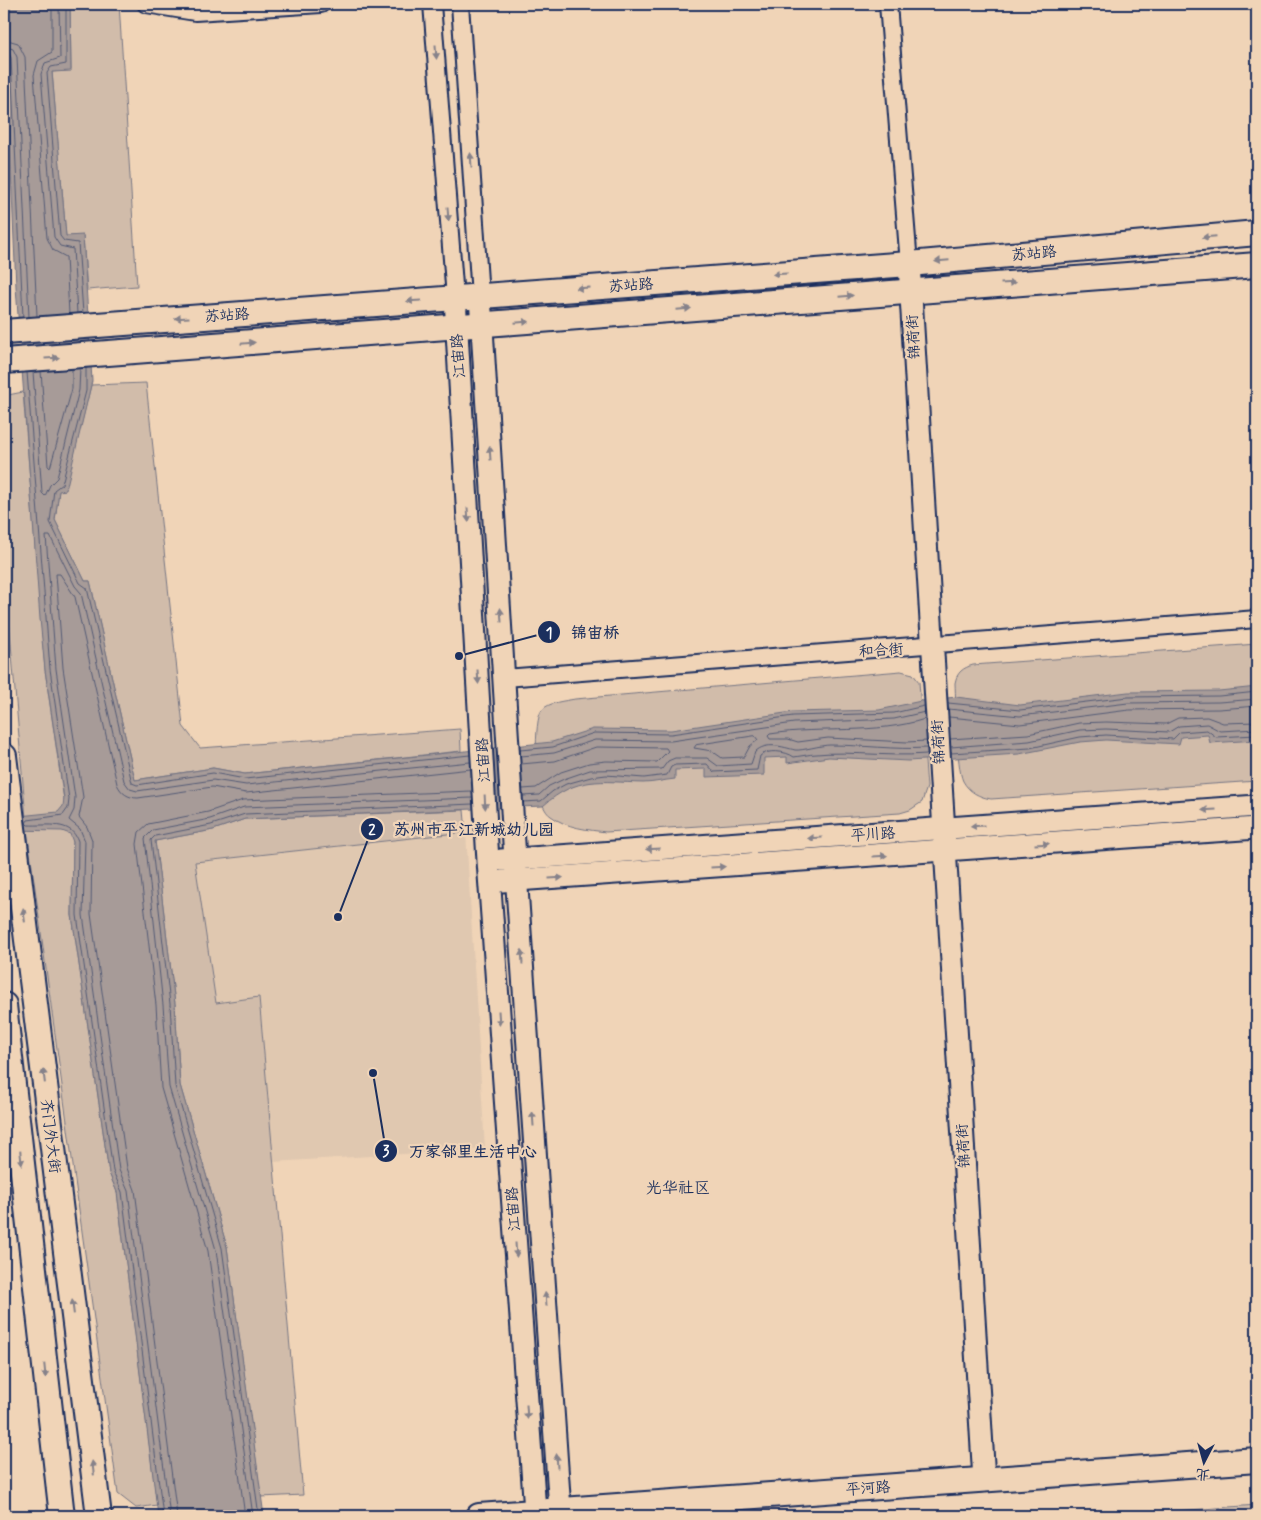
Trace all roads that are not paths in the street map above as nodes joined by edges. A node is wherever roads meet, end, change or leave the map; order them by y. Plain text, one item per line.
1 (146, 4) edge
2 (321, 4) edge
3 (432, 4) edge
4 (460, 4) edge
5 (888, 4) edge
6 (1257, 233) edge
7 (909, 264) junction
8 (1257, 265) edge
9 (910, 291) junction
10 (480, 296) junction
11 (455, 298) junction
12 (482, 325) junction
13 (456, 326) junction
14 (4, 332) edge
15 (4, 361) edge
16 (1257, 619) edge
17 (932, 646) junction
18 (505, 678) junction
19 (5, 764) edge
20 (1257, 806) edge
21 (1257, 828) edge
22 (943, 829) junction
23 (945, 851) junction
24 (515, 859) junction
25 (488, 861) junction
26 (517, 881) junction
27 (490, 882) junction
28 (4, 1005) edge
29 (1257, 1460) edge
30 (984, 1480) junction
31 (561, 1513) edge
32 (535, 1514) edge
33 (62, 1516) edge
34 (99, 1516) edge
35 (479, 1516) edge

1 - 2 street
3 -> 11 street, 江宙路
10 -> 4 street, 江宙路
5 - 7 street, 锦荷街
6 -> 7 main road, 苏站路
7 - 9 street, 锦荷街
7 -> 10 main road, 苏站路
9 -> 8 main road, 苏站路
12 -> 9 main road, 苏站路
9 - 17 street, 锦荷街
10 - 11 main road, 苏站路
10 - 12 street, 江宙路
11 - 13 street, 江宙路
11 -> 14 main road, 苏站路
12 - 13 main road, 苏站路
18 -> 12 street, 江宙路
15 -> 13 main road, 苏站路
13 -> 25 street, 江宙路
16 - 17 street, 和合街
17 - 18 street, 和合街
17 - 22 street, 锦荷街
18 - 24 street, 江宙路
34 -> 19 main road, 齐门外大街
20 -> 22 street, 平川路
23 -> 21 street, 平川路
22 - 23 street, 锦荷街
22 -> 24 street, 平川路
26 -> 23 street, 平川路
23 - 30 street, 锦荷街
24 - 25 street, 平川路
24 - 26 street, 江宙路
25 - 27 street, 江宙路
26 - 27 street, 平川路
31 -> 26 street, 江宙路
27 -> 32 street, 江宙路
28 -> 33 main road
29 - 30 main road, 平河路
30 - 31 main road, 平河路
31 - 32 main road, 平河路
32 - 35 main road, 平河路

